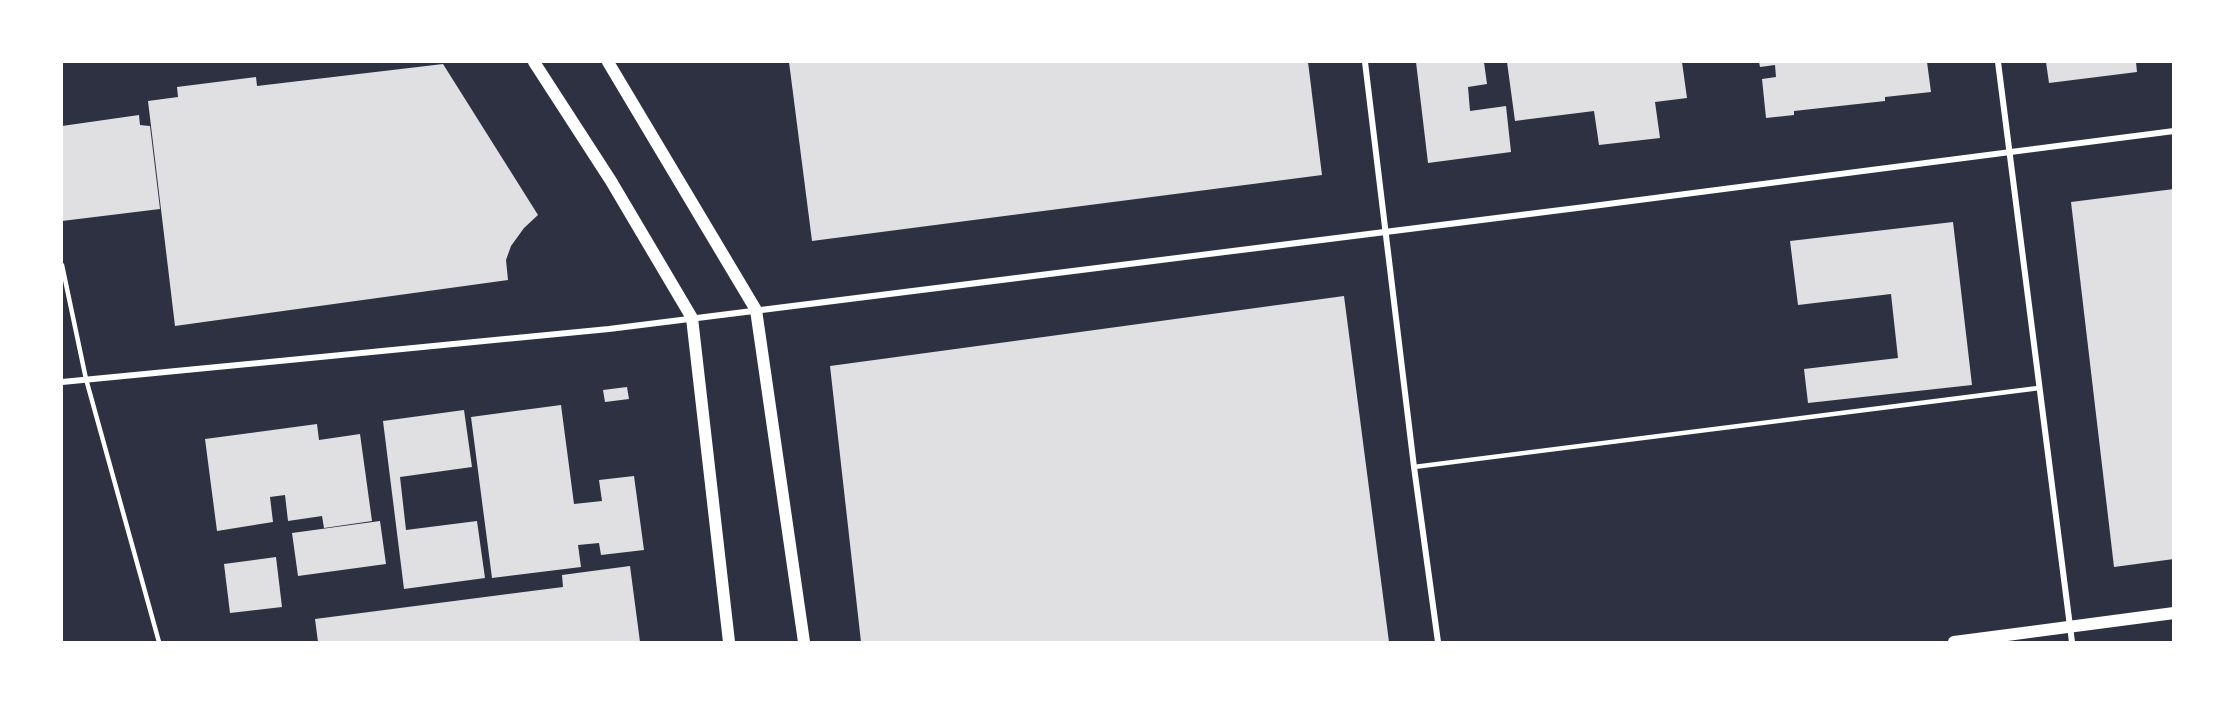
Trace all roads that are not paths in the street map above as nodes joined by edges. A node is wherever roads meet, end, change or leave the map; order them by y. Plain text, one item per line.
1 (534, 62) edge
2 (608, 62) edge
3 (1365, 62) edge
4 (1998, 62) edge
5 (2174, 131) edge
6 (2009, 153) junction
7 (1386, 232) junction
8 (62, 266) edge
9 (756, 310) junction
10 (692, 318) junction
11 (86, 379) junction
12 (62, 382) edge
13 (2039, 388) junction
14 (1414, 467) junction
15 (2174, 613) edge
16 (2070, 627) junction
17 (159, 642) edge
18 (729, 642) edge
19 (804, 642) edge
20 (1438, 642) edge
21 (1954, 642) edge
22 (2072, 642) edge

1 - 10 main road
2 - 9 main road
3 - 7 street
4 - 6 street
5 - 6 street
6 - 7 street
6 - 13 street
7 - 9 street
7 - 14 street
8 - 11 lane
9 - 10 street
9 - 19 main road
10 - 11 street
10 - 18 main road
11 - 12 street
11 - 17 lane
13 - 14 lane
13 - 16 street
14 - 20 street
15 - 16 main road
16 - 21 main road
16 - 22 street

